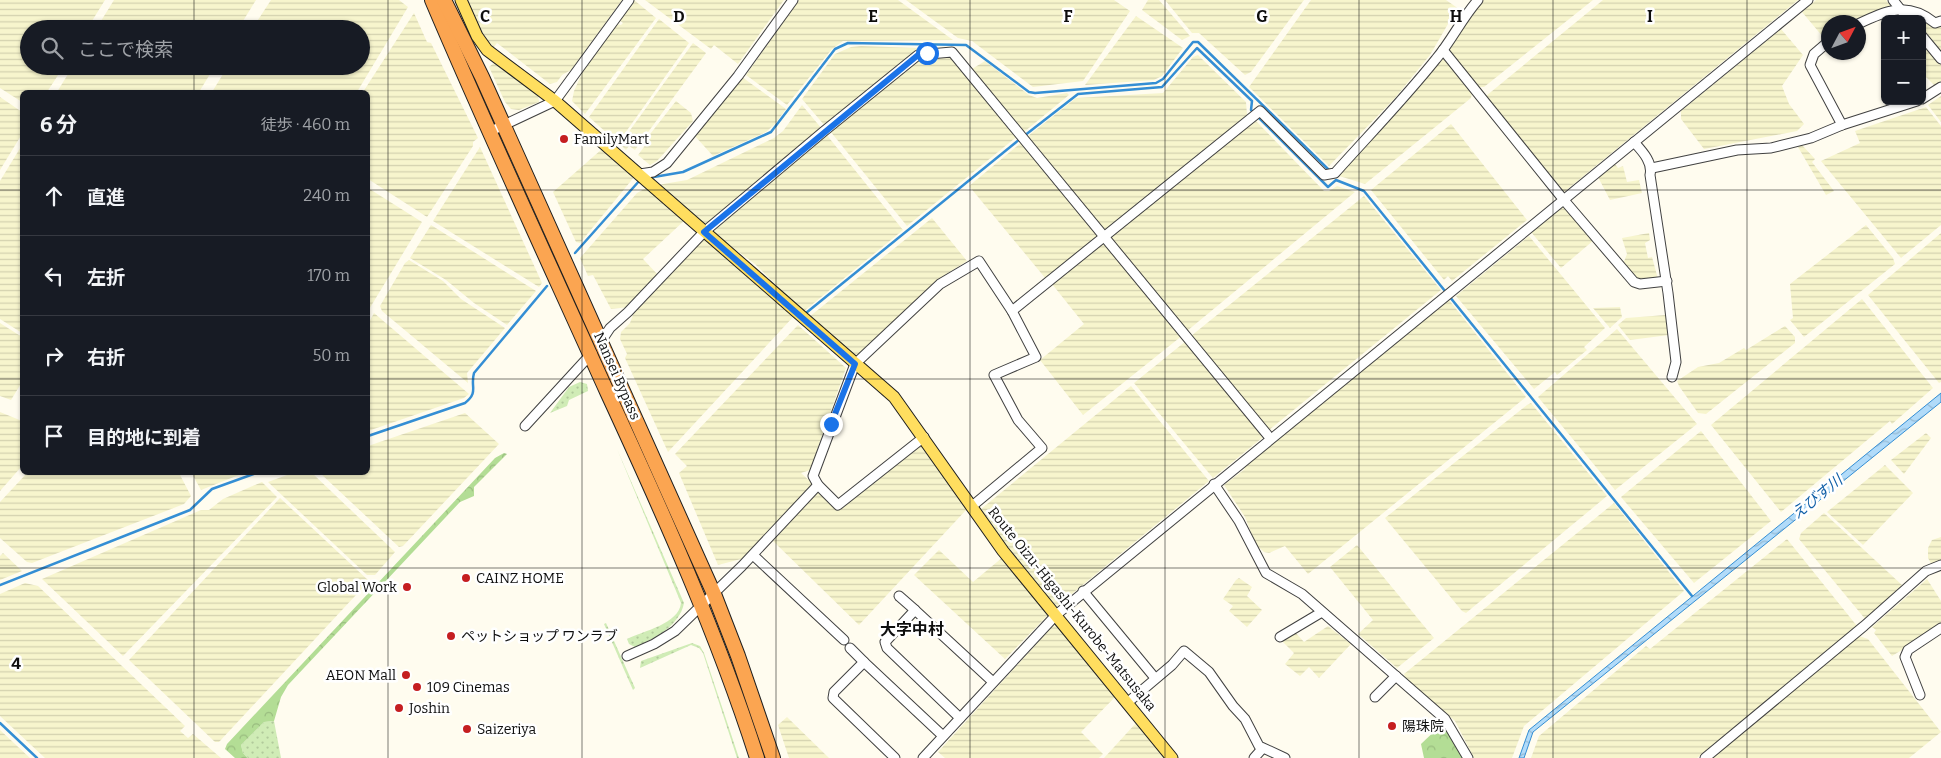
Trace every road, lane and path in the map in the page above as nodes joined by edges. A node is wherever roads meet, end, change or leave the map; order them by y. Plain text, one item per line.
1 (432, 0) edge
2 (444, 0) edge
3 (461, 0) edge
4 (629, 0) edge
5 (793, 0) edge
6 (1478, 0) edge
7 (1808, 0) edge
8 (1893, 0) edge
9 (1900, 9) junction
10 (1905, 15) edge
11 (1866, 21) edge
12 (1941, 21) edge
13 (1926, 41) edge
14 (1821, 48) edge
15 (1443, 50) junction
16 (1941, 59) edge
17 (1941, 87) edge
18 (1926, 96) edge
19 (555, 100) junction
20 (1904, 105) edge
21 (504, 125) junction
22 (1842, 125) junction
23 (489, 132) junction
24 (1634, 142) junction
25 (1652, 168) junction
26 (643, 177) junction
27 (1563, 199) junction
28 (704, 232) junction
29 (1104, 236) junction
30 (1667, 281) junction
31 (1012, 311) junction
32 (601, 341) junction
33 (591, 355) junction
34 (855, 364) junction
35 (1672, 377) dead end
36 (525, 426) dead end
37 (924, 437) junction
38 (1270, 438) junction
39 (1214, 484) junction
40 (818, 485) junction
41 (971, 507) junction
42 (753, 555) junction
43 (1941, 566) edge
44 (1083, 591) junction
45 (714, 594) junction
46 (899, 596) dead end
47 (702, 606) junction
48 (915, 610) junction
49 (1322, 612) junction
50 (1056, 615) junction
51 (1941, 628) edge
52 (1280, 637) dead end
53 (844, 640) dead end
54 (850, 648) dead end
55 (627, 656) dead end
56 (864, 662) junction
57 (1396, 676) junction
58 (1155, 678) junction
59 (993, 682) junction
60 (1920, 695) dead end
61 (1376, 697) dead end
62 (1127, 703) junction
63 (960, 718) junction
64 (943, 736) junction
65 (1262, 748) junction
66 (757, 758) edge
67 (773, 758) edge
68 (895, 758) edge
69 (923, 758) edge
70 (1172, 758) edge
71 (1254, 758) edge
72 (1285, 758) edge
73 (1468, 758) edge
74 (1705, 758) edge

1 - 23 highway, Nansei Bypass
2 - 21 highway, Nansei Bypass
3 - 19 main road, Route Oizu-Higashi-Kurobe-Matsusaka
4 - 19 street
5 - 26 street
6 - 15 street
7 - 24 street
8 - 9 street
9 - 10 street
9 - 11 street
9 - 12 street
13 - 16 street
14 - 22 street
15 - 27 street
15 - 29 street
17 - 18 street
19 - 21 street
19 - 26 main road, Route Oizu-Higashi-Kurobe-Matsusaka
20 - 22 street
21 - 23 street
21 - 32 highway, Nansei Bypass
22 - 25 street
23 - 33 highway, Nansei Bypass
24 - 25 street
24 - 27 street
25 - 30 street
26 - 28 main road, Route Oizu-Higashi-Kurobe-Matsusaka
27 - 30 street
27 - 38 street
28 - 29 street
28 - 32 street
28 - 34 main road, Route Oizu-Higashi-Kurobe-Matsusaka
29 - 31 street
29 - 38 street
30 - 35 street
31 - 34 street
31 - 41 street
32 - 33 street
32 - 45 highway, Nansei Bypass
33 - 36 street
33 - 47 highway, Nansei Bypass
34 - 37 main road, Route Oizu-Higashi-Kurobe-Matsusaka
34 - 40 street
37 - 40 street
37 - 41 main road, Route Oizu-Higashi-Kurobe-Matsusaka
38 - 39 street
39 - 44 street
39 - 49 street
40 - 42 street
41 - 50 main road, Route Oizu-Higashi-Kurobe-Matsusaka
42 - 45 street
42 - 53 street
43 - 74 street
44 - 50 street
44 - 58 street
45 - 47 street
45 - 67 highway, Nansei Bypass
46 - 48 street
47 - 55 street
47 - 66 highway, Nansei Bypass
48 - 59 street
48 - 63 street
49 - 52 street
49 - 57 street
50 - 59 street
50 - 62 main road, Route Oizu-Higashi-Kurobe-Matsusaka
51 - 60 street
54 - 56 street
56 - 64 street
56 - 68 street
57 - 61 street
57 - 73 street
58 - 62 street
58 - 65 street
59 - 63 street
62 - 70 main road, Route Oizu-Higashi-Kurobe-Matsusaka
63 - 64 street
64 - 69 street
65 - 71 street
65 - 72 street

